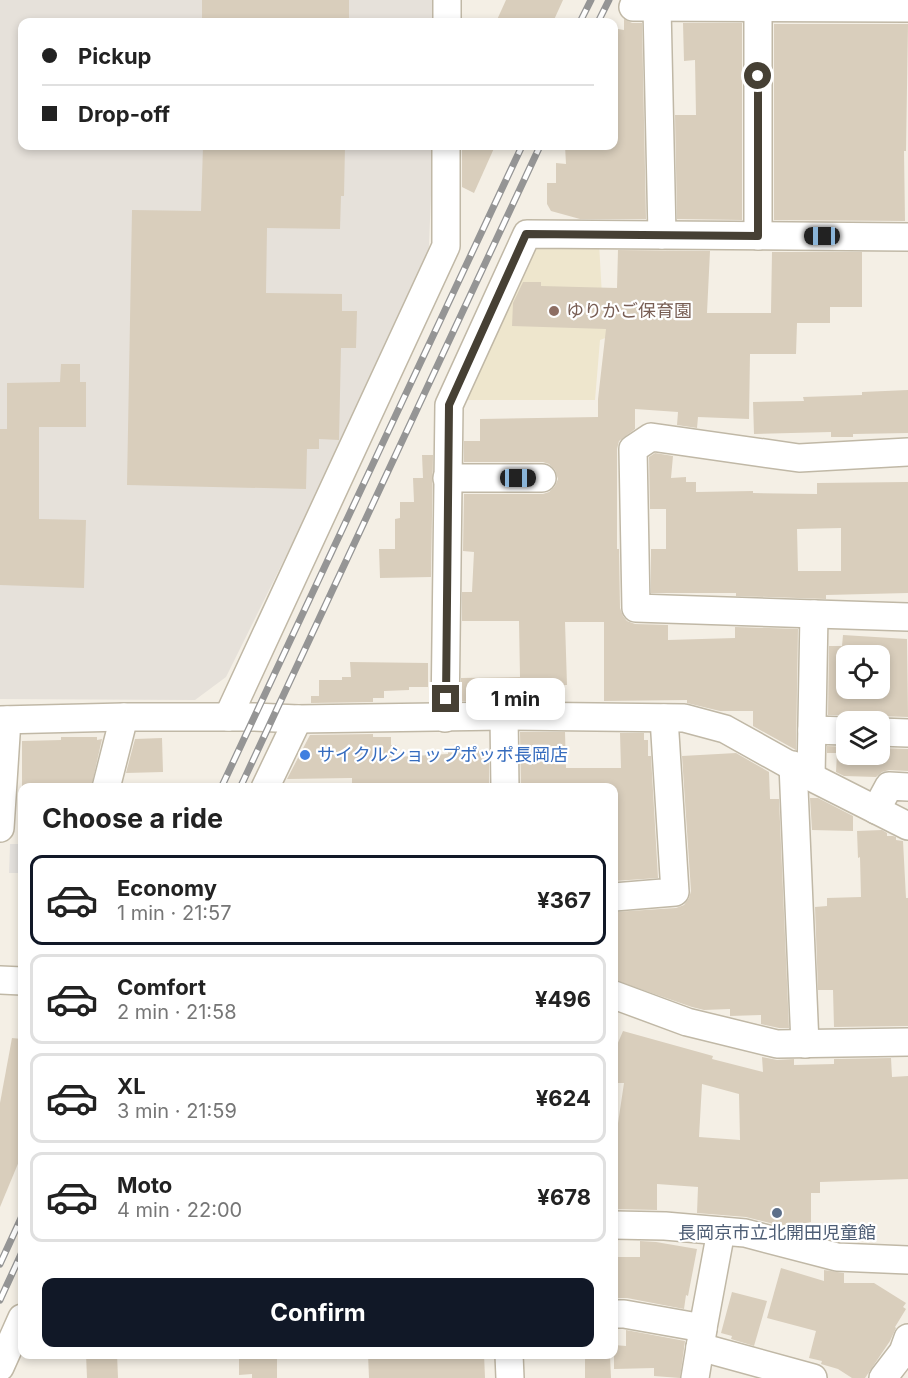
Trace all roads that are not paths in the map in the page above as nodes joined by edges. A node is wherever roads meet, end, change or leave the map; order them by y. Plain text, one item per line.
1 (447, 0) edge
2 (646, 4) edge
3 (895, 6) edge
4 (758, 8) junction
5 (447, 18) edge
6 (446, 150) edge
7 (662, 235) junction
8 (758, 236) junction
9 (908, 237) edge
10 (908, 452) edge
11 (447, 478) junction
12 (542, 478) dead end
13 (814, 614) junction
14 (908, 617) edge
15 (504, 716) junction
16 (124, 717) junction
17 (228, 717) junction
18 (445, 718) junction
19 (664, 718) junction
20 (298, 719) junction
21 (3, 720) edge
22 (812, 730) junction
23 (836, 731) edge
24 (890, 732) edge
25 (908, 733) edge
26 (802, 771) junction
27 (107, 783) edge
28 (267, 783) edge
29 (505, 783) edge
30 (908, 787) edge
31 (876, 810) junction
32 (908, 826) edge
33 (0, 828) edge
34 (618, 897) edge
35 (0, 980) edge
36 (18, 981) edge
37 (618, 996) edge
38 (908, 1042) edge
39 (805, 1044) junction
40 (618, 1225) edge
41 (721, 1231) junction
42 (908, 1260) edge
43 (618, 1314) edge
44 (18, 1327) edge
45 (702, 1337) junction
46 (908, 1338) edge
47 (509, 1359) edge
48 (0, 1367) edge
49 (510, 1378) edge
50 (695, 1378) edge
51 (813, 1378) edge
52 (882, 1378) edge

1 - 5 street
2 - 4 street
2 - 7 street
3 - 4 street
4 - 8 street
6 - 17 street
7 - 8 street
7 - 11 street
8 - 9 street
10 - 13 street
11 - 12 street
11 - 18 street
13 - 14 street
13 - 22 street
15 - 18 street
15 - 19 street
15 - 29 street
16 - 17 street
16 - 21 street
16 - 27 street
17 - 20 street
18 - 20 street
19 - 26 street
19 - 34 street
20 - 28 street
21 - 33 street
22 - 23 street
22 - 26 street
24 - 25 street
26 - 31 street
26 - 39 street
30 - 31 street
31 - 32 street
35 - 36 street
37 - 39 street
38 - 39 street
40 - 41 street
41 - 42 street
41 - 45 street
43 - 45 street
44 - 48 street
45 - 50 street
45 - 51 street
46 - 52 street
47 - 49 street

